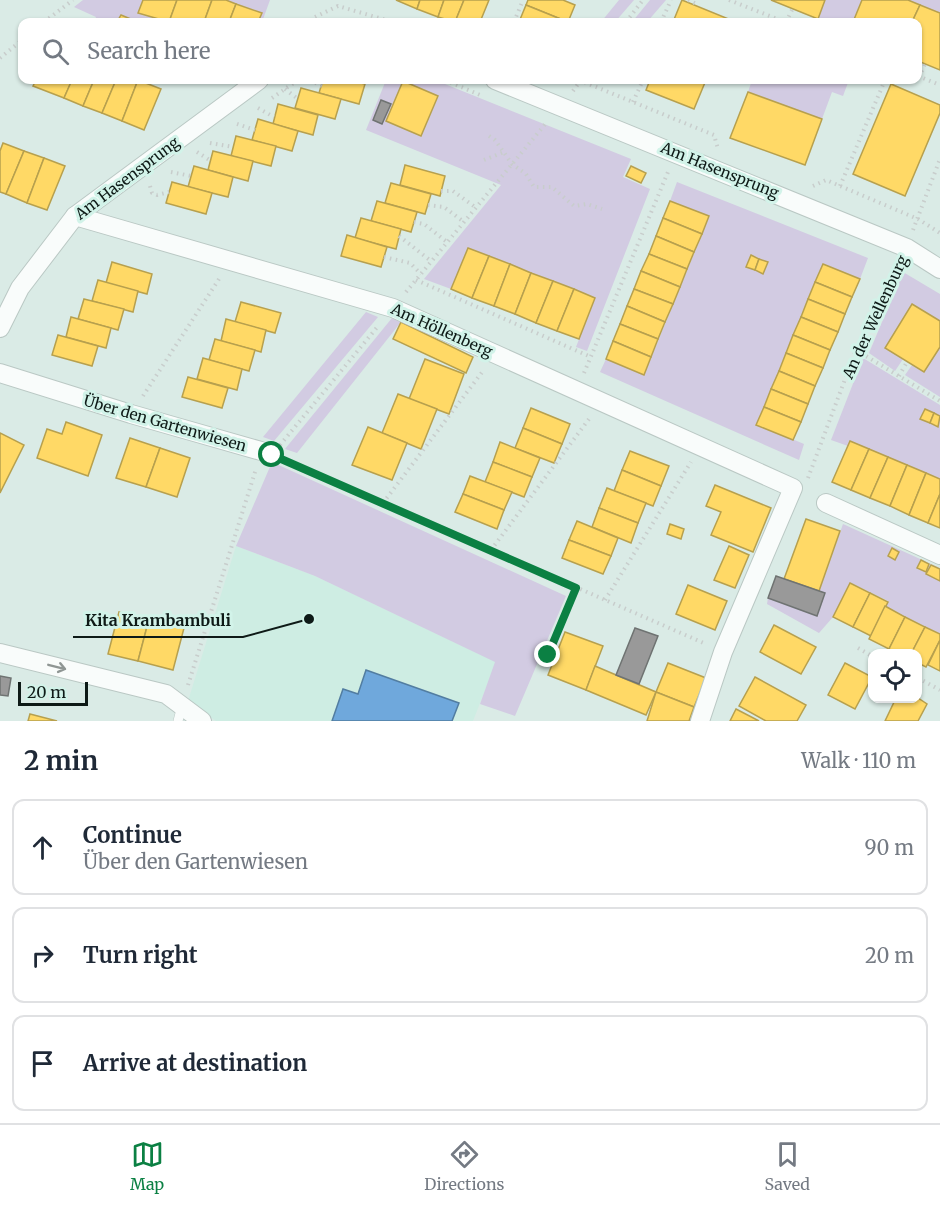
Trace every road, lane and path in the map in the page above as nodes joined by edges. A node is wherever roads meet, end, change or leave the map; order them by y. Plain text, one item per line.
1 (73, 0) edge
2 (340, 0) edge
3 (523, 0) edge
4 (643, 0) edge
5 (671, 0) edge
6 (688, 0) edge
7 (729, 0) edge
8 (737, 2) edge
9 (699, 5) dead end
10 (338, 6) junction
11 (793, 9) dead end
12 (315, 16) dead end
13 (49, 18) edge
14 (379, 18) edge
15 (516, 18) edge
16 (629, 18) edge
17 (663, 18) edge
18 (776, 18) edge
19 (788, 18) edge
20 (18, 43) edge
21 (0, 58) edge
22 (925, 64) dead end
23 (922, 69) edge
24 (922, 78) edge
25 (254, 84) edge
26 (318, 84) edge
27 (505, 84) edge
28 (588, 84) edge
29 (641, 84) edge
30 (883, 84) edge
31 (940, 85) edge
32 (322, 86) dead end
33 (285, 89) dead end
34 (297, 99) dead end
35 (633, 102) junction
36 (561, 106) junction
37 (258, 108) dead end
38 (274, 117) dead end
39 (237, 124) dead end
40 (865, 127) junction
41 (872, 129) dead end
42 (255, 130) dead end
43 (489, 136) dead end
44 (210, 143) dead end
45 (233, 147) dead end
46 (197, 152) dead end
47 (504, 152) junction
48 (721, 159) dead end
49 (940, 159) edge
50 (211, 160) dead end
51 (484, 160) dead end
52 (512, 164) junction
53 (170, 172) dead end
54 (668, 172) dead end
55 (191, 176) dead end
56 (496, 182) dead end
57 (150, 186) dead end
58 (840, 186) junction
59 (810, 188) dead end
60 (441, 191) dead end
61 (169, 192) dead end
62 (428, 205) dead end
63 (476, 207) dead end
64 (602, 209) dead end
65 (75, 216) junction
66 (918, 219) junction
67 (414, 222) dead end
68 (464, 222) dead end
69 (940, 233) edge
70 (399, 236) dead end
71 (447, 242) dead end
72 (907, 248) junction
73 (384, 257) dead end
74 (231, 261) junction
75 (431, 261) dead end
76 (940, 269) edge
77 (421, 274) dead end
78 (416, 280) dead end
79 (0, 328) edge
80 (856, 350) junction
81 (496, 354) junction
82 (591, 357) junction
83 (907, 362) dead end
84 (0, 373) edge
85 (899, 376) junction
86 (576, 390) junction
87 (940, 401) edge
88 (602, 402) junction
89 (131, 414) junction
90 (700, 447) junction
91 (261, 451) junction
92 (810, 475) dead end
93 (382, 503) junction
94 (826, 504) dead end
95 (491, 551) junction
96 (940, 555) edge
97 (576, 588) junction
98 (605, 600) junction
99 (858, 648) dead end
100 (0, 652) edge
101 (723, 652) junction
102 (868, 653) edge
103 (548, 655) dead end
104 (922, 680) edge
105 (940, 690) edge
106 (180, 714) edge
107 (202, 721) edge
108 (700, 721) edge

1 - 13 path
2 - 10 path
3 - 15 path
4 - 16 path
5 - 17 path
6 - 9 path
7 - 8 path
8 - 18 path
10 - 12 path
10 - 14 path
11 - 19 path
20 - 21 path
22 - 23 path
24 - 31 path
25 - 65 street, Am Hasensprung
26 - 32 path
27 - 36 street, Am Hasensprung
28 - 35 path
29 - 35 path
30 - 40 path
33 - 34 path
35 - 48 path
36 - 52 path
36 - 72 street, Am Hasensprung
37 - 38 path
39 - 42 path
40 - 41 path
40 - 58 path
43 - 47 path
44 - 45 path
46 - 50 path
47 - 51 path
47 - 52 path
49 - 66 path, An der Wellenburg
52 - 56 path
52 - 64 path
53 - 55 path
54 - 82 path
57 - 61 path
58 - 59 path
58 - 66 path
60 - 63 path
62 - 68 path
65 - 74 street, Am Höllenberg
65 - 79 street, Am Hasensprung
66 - 69 path
66 - 72 path, An der Wellenburg
67 - 71 path
70 - 75 path
72 - 76 street, Am Hasensprung
72 - 80 path, An der Wellenburg
73 - 77 path
74 - 81 street, Am Höllenberg
74 - 89 path
78 - 82 path
80 - 85 path
80 - 92 path, An der Wellenburg
81 - 86 street, Am Höllenberg
81 - 93 path
82 - 86 path
83 - 85 path
84 - 89 street, Über den Gartenwiesen
85 - 87 path
86 - 88 street, Am Höllenberg
88 - 90 street, Am Höllenberg
88 - 95 path
89 - 91 street, Über den Gartenwiesen
90 - 98 path
90 - 101 street, Am Höllenberg
91 - 93 path, Über den Gartenwiesen
91 - 106 path
93 - 95 path, Über den Gartenwiesen
94 - 96 street
95 - 97 path, Über den Gartenwiesen
97 - 98 path, Über den Gartenwiesen
97 - 103 path
98 - 101 path, Über den Gartenwiesen
99 - 102 path
100 -> 106 street
101 - 108 street
104 - 105 path
106 - 107 street

